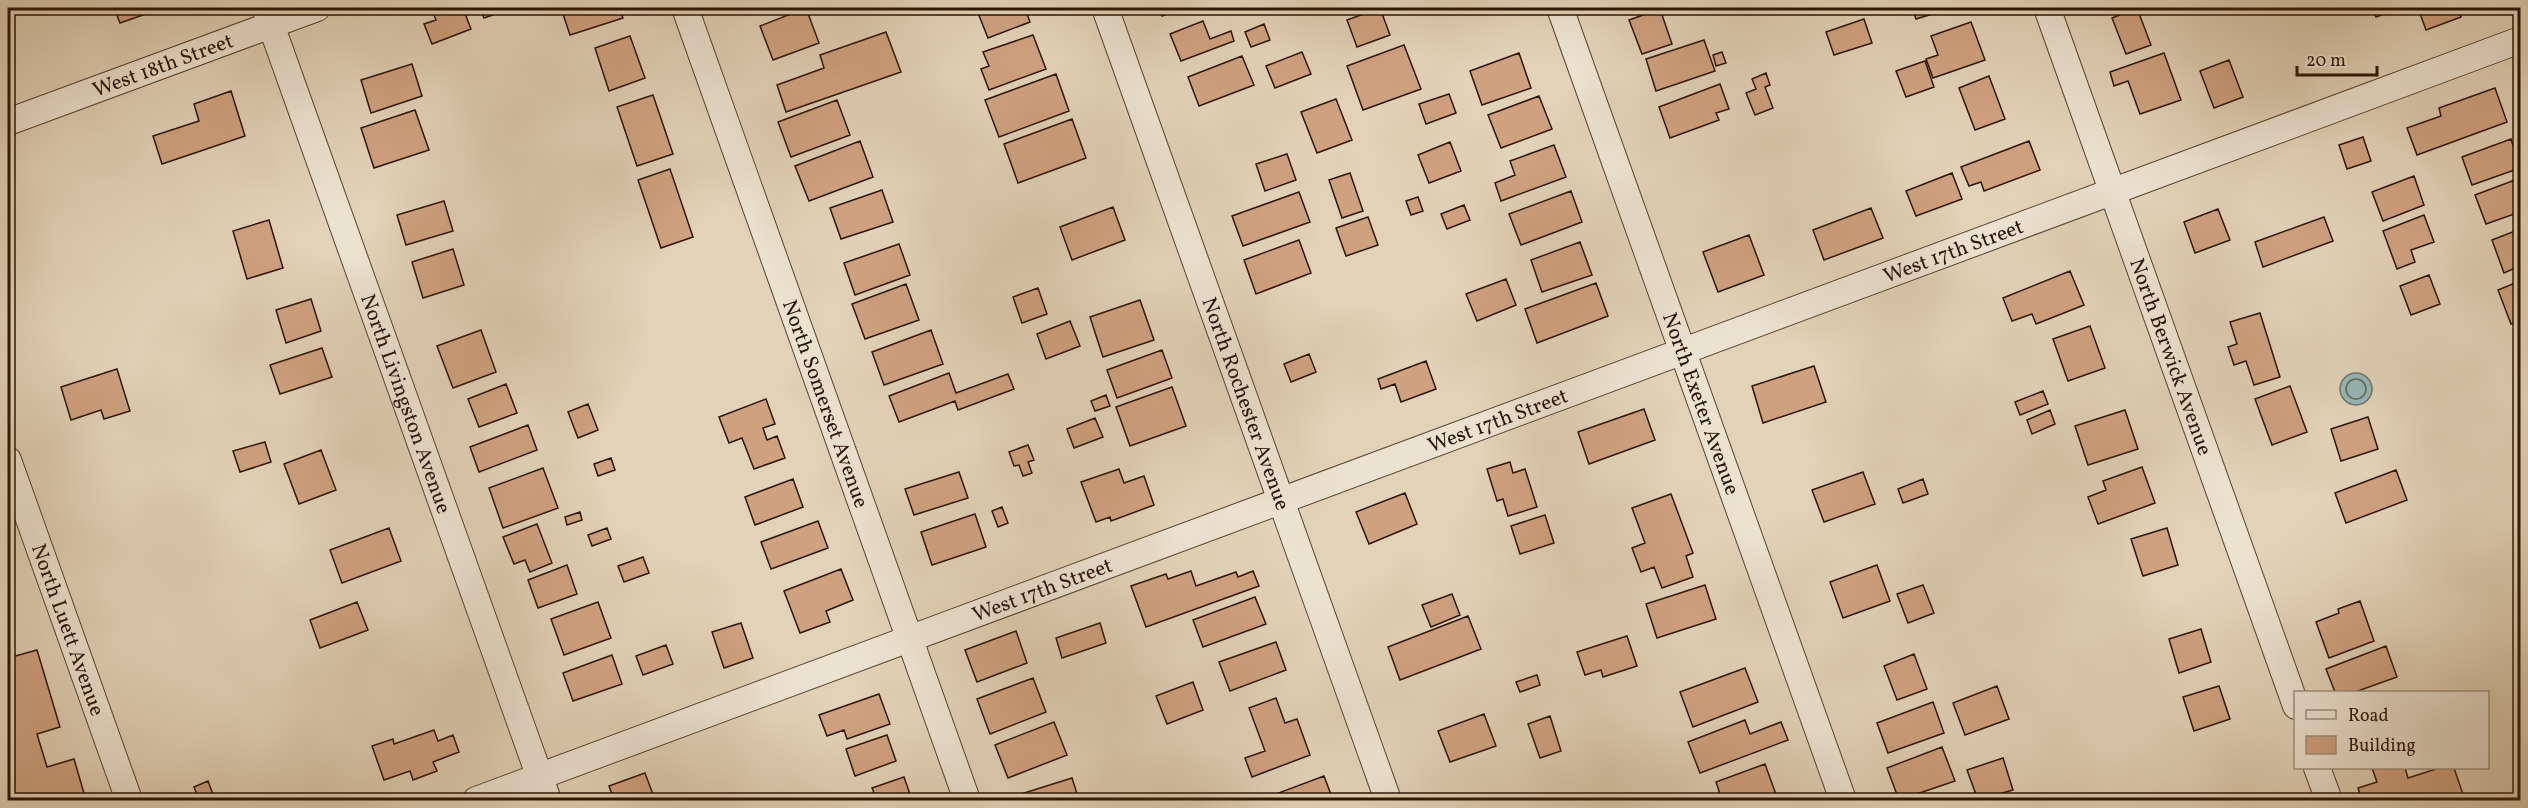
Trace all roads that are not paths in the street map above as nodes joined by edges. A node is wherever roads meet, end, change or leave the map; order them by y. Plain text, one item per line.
1 (317, 8) edge
2 (685, 8) edge
3 (1105, 8) edge
4 (1560, 8) edge
5 (2047, 8) edge
6 (268, 16) edge
7 (2520, 40) edge
8 (8, 122) edge
9 (2113, 192) junction
10 (1683, 352) junction
11 (8, 460) edge
12 (1281, 502) junction
13 (910, 640) junction
14 (2294, 703) edge
15 (2317, 769) edge
16 (540, 777) junction
17 (129, 801) edge
18 (476, 801) edge
19 (548, 801) edge
20 (968, 801) edge
21 (1388, 801) edge
22 (1843, 801) edge
23 (2329, 801) edge

1 - 6 street, West 18th Street
2 - 13 street, North Somerset Avenue
3 - 12 street, North Rochester Avenue
4 - 10 street, North Exeter Avenue
5 - 9 street, North Berwick Avenue
6 - 8 street, West 18th Street
6 - 16 street, North Livingston Avenue
7 - 9 street, West 17th Street
9 - 10 street, West 17th Street
9 - 14 street, North Berwick Avenue
10 - 12 street, West 17th Street
10 - 22 street, North Exeter Avenue
11 - 17 street, North Luett Avenue
12 - 13 street, West 17th Street
12 - 21 street, North Rochester Avenue
13 - 16 street, West 17th Street
13 - 20 street, North Somerset Avenue
15 - 23 street
16 - 18 street, West 17th Street
16 - 19 street, North Livingston Avenue

